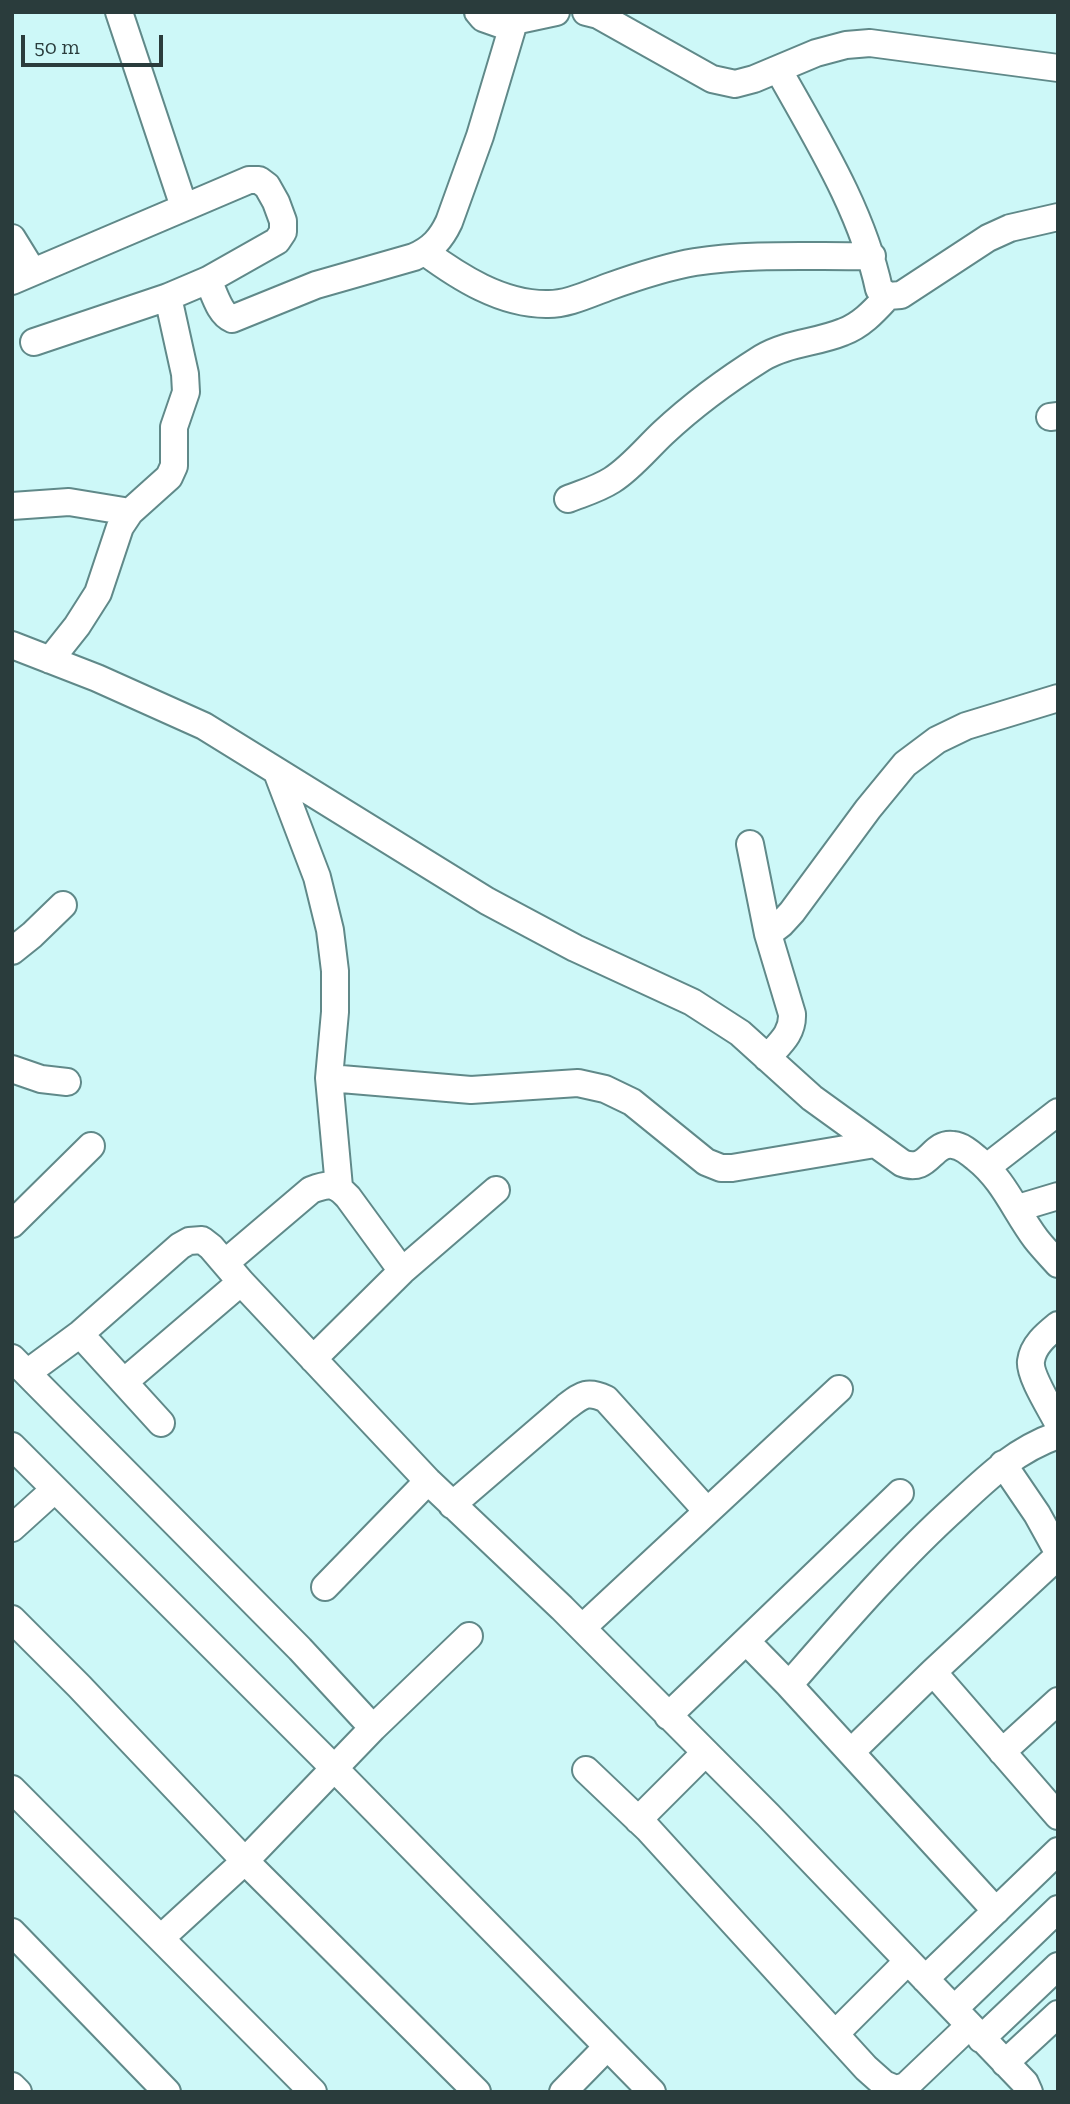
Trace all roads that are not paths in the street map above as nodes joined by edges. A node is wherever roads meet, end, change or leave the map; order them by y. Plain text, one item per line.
1 (119, 12) edge
2 (478, 12) edge
3 (556, 12) edge
4 (586, 12) edge
5 (514, 22) junction
6 (1058, 68) edge
7 (778, 69) junction
8 (184, 207) junction
9 (1058, 217) edge
10 (12, 237) edge
11 (425, 252) junction
12 (872, 256) junction
13 (23, 277) edge
14 (208, 280) junction
15 (888, 296) junction
16 (168, 297) junction
17 (34, 342) dead end
18 (568, 499) dead end
19 (12, 506) edge
20 (130, 512) junction
21 (12, 645) edge
22 (50, 660) junction
23 (1058, 698) edge
24 (277, 772) junction
25 (750, 844) dead end
26 (62, 905) dead end
27 (768, 934) junction
28 (12, 951) edge
29 (767, 1058) junction
30 (12, 1069) edge
31 (329, 1078) junction
32 (68, 1082) dead end
33 (1058, 1112) edge
34 (875, 1144) junction
35 (91, 1146) dead end
36 (987, 1167) junction
37 (339, 1187) junction
38 (496, 1190) dead end
39 (1058, 1196) edge
40 (1018, 1208) junction
41 (12, 1224) edge
42 (1058, 1264) edge
43 (402, 1271) junction
44 (233, 1273) junction
45 (1058, 1325) edge
46 (80, 1334) junction
47 (313, 1359) junction
48 (20, 1366) edge
49 (124, 1382) junction
50 (839, 1389) dead end
51 (161, 1423) dead end
52 (1058, 1423) edge
53 (1058, 1435) edge
54 (12, 1446) edge
55 (1003, 1464) junction
56 (428, 1481) junction
57 (54, 1490) junction
58 (900, 1493) dead end
59 (452, 1504) junction
60 (707, 1511) junction
61 (12, 1528) edge
62 (1058, 1554) edge
63 (325, 1587) dead end
64 (12, 1619) edge
65 (582, 1628) junction
66 (469, 1636) dead end
67 (747, 1642) junction
68 (933, 1672) junction
69 (789, 1685) junction
70 (1058, 1701) edge
71 (668, 1716) junction
72 (373, 1728) junction
73 (851, 1752) junction
74 (1002, 1752) junction
75 (705, 1753) junction
76 (335, 1769) junction
77 (586, 1770) dead end
78 (12, 1788) edge
79 (1058, 1816) edge
80 (638, 1820) junction
81 (1058, 1851) edge
82 (245, 1861) junction
83 (1058, 1909) edge
84 (996, 1911) junction
85 (12, 1932) edge
86 (161, 1938) junction
87 (1058, 1966) edge
88 (917, 1970) junction
89 (1058, 2014) edge
90 (968, 2025) junction
91 (835, 2034) junction
92 (607, 2046) junction
93 (1005, 2063) junction
94 (12, 2086) edge
95 (18, 2092) edge
96 (167, 2092) edge
97 (313, 2092) edge
98 (477, 2092) edge
99 (562, 2092) edge
100 (652, 2092) edge
101 (1029, 2092) edge

1 - 8 street
2 - 5 street
3 - 5 street
4 - 7 street
5 - 11 street
6 - 7 street
7 - 12 street
8 - 13 street
8 - 14 street
9 - 15 street
10 - 13 street
11 - 12 street
11 - 14 street
12 - 15 street
14 - 16 street
15 - 18 street
16 - 17 street
16 - 20 street
19 - 20 street
20 - 22 street
21 - 22 street
22 - 24 street
23 - 27 street
24 - 29 street
24 - 31 street
25 - 27 street
26 - 28 street
27 - 29 street
29 - 34 street
30 - 32 street
31 - 34 street
31 - 37 street
33 - 36 street
34 - 36 street
35 - 41 street
36 - 40 street
37 - 43 street
37 - 44 street
38 - 43 street
39 - 40 street
40 - 42 street
43 - 47 street
44 - 46 street
44 - 47 street
44 - 49 street
45 - 52 street
46 - 48 street
46 - 49 street
47 - 56 street
48 - 72 street
49 - 51 street
50 - 60 street
53 - 55 street
54 - 57 street
55 - 62 street
55 - 69 street
56 - 59 street
56 - 63 street
57 - 61 street
57 - 76 street
58 - 67 street
59 - 60 street
59 - 65 street
60 - 65 street
62 - 68 street
64 - 82 street
65 - 71 street
66 - 72 street
67 - 69 street
67 - 71 street
68 - 73 street
68 - 74 street
69 - 73 street
70 - 74 street
71 - 75 street
72 - 76 street
73 - 84 street
74 - 79 street
75 - 80 street
75 - 88 street
76 - 82 street
76 - 92 street
77 - 80 street
78 - 86 street
80 - 91 street
81 - 84 street
82 - 86 street
82 - 98 street
83 - 90 street
84 - 88 street
85 - 96 street
86 - 97 street
87 - 90 street
88 - 90 street
88 - 91 street
89 - 93 street
90 - 91 street
90 - 93 street
92 - 99 street
92 - 100 street
93 - 101 street
94 - 95 street

